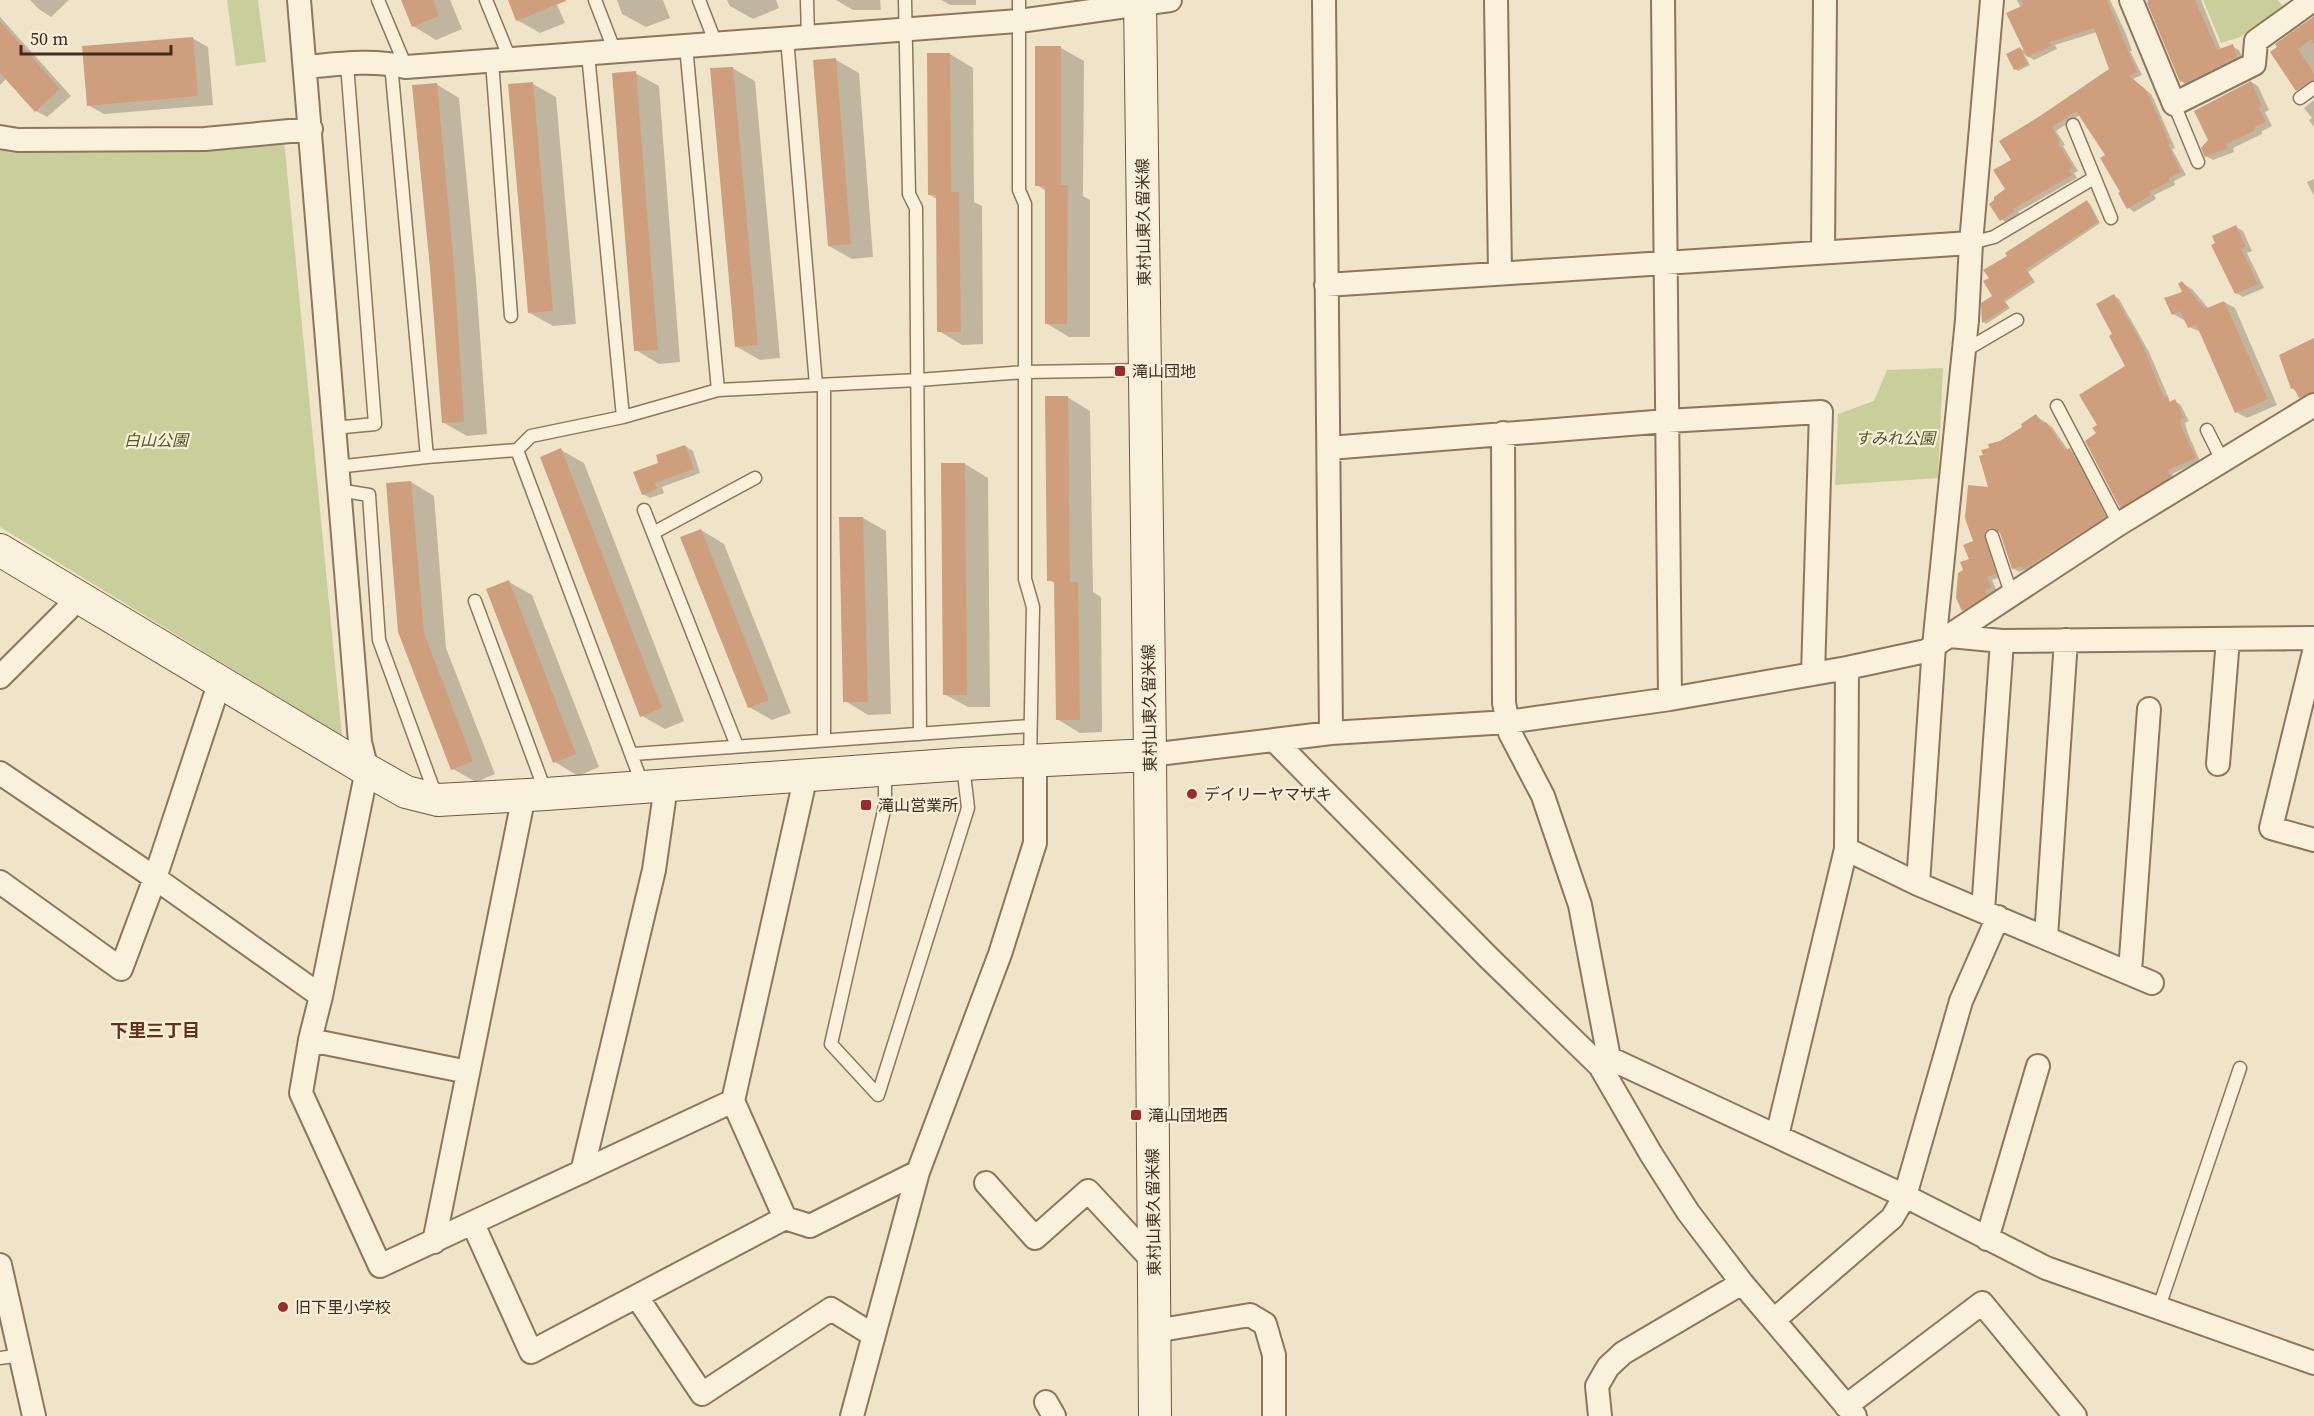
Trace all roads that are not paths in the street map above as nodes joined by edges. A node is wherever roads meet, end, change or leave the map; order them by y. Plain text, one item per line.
1 (299, 0) edge
2 (378, 0) edge
3 (486, 0) edge
4 (595, 0) edge
5 (699, 0) edge
6 (807, 0) edge
7 (905, 0) edge
8 (1170, 0) edge
9 (1324, 0) edge
10 (1496, 0) edge
11 (1664, 0) edge
12 (1825, 0) edge
13 (1992, 0) edge
14 (2131, 0) edge
15 (2313, 0) edge
16 (1140, 2) edge
17 (1019, 10) edge
18 (904, 30) junction
19 (798, 38) junction
20 (716, 44) junction
21 (686, 46) junction
22 (615, 51) junction
23 (588, 54) junction
24 (501, 60) junction
25 (347, 64) junction
26 (398, 66) junction
27 (305, 67) junction
28 (2314, 88) edge
29 (2300, 98) dead end
30 (2174, 104) junction
31 (2073, 125) dead end
32 (311, 129) junction
33 (0, 137) edge
34 (2198, 162) dead end
35 (2094, 178) junction
36 (2111, 218) dead end
37 (1971, 243) junction
38 (1823, 252) junction
39 (1666, 261) junction
40 (1500, 273) junction
41 (1326, 285) junction
42 (511, 316) dead end
43 (2017, 320) dead end
44 (1964, 351) junction
45 (1145, 370) junction
46 (1025, 372) junction
47 (918, 380) junction
48 (820, 385) junction
49 (718, 390) junction
50 (2314, 405) edge
51 (2057, 406) dead end
52 (623, 417) junction
53 (1667, 421) junction
54 (334, 428) junction
55 (2207, 430) dead end
56 (1503, 433) junction
57 (1329, 448) junction
58 (517, 450) junction
59 (427, 457) junction
60 (2222, 460) junction
61 (336, 467) junction
62 (755, 478) dead end
63 (338, 490) junction
64 (644, 510) dead end
65 (2119, 524) junction
66 (654, 533) junction
67 (1992, 536) dead end
68 (0, 550) edge
69 (2011, 593) junction
70 (80, 597) junction
71 (475, 601) dead end
72 (2314, 638) edge
73 (2228, 639) junction
74 (2066, 640) junction
75 (1942, 641) junction
76 (2002, 641) junction
77 (2314, 652) edge
78 (1847, 668) junction
79 (1813, 674) junction
80 (0, 677) edge
81 (220, 681) junction
82 (1670, 699) junction
83 (2149, 709) dead end
84 (1508, 722) junction
85 (1030, 726) junction
86 (1331, 733) junction
87 (920, 734) junction
88 (824, 740) junction
89 (1274, 740) junction
90 (737, 746) junction
91 (633, 754) junction
92 (1150, 755) junction
93 (1033, 761) junction
94 (963, 764) junction
95 (2218, 764) dead end
96 (367, 770) junction
97 (885, 770) junction
98 (0, 773) edge
99 (806, 775) junction
100 (655, 786) junction
101 (535, 795) junction
102 (438, 800) junction
103 (2314, 840) edge
104 (1846, 849) junction
105 (155, 878) junction
106 (0, 882) edge
107 (1918, 884) junction
108 (1990, 914) junction
109 (2046, 937) junction
110 (2130, 972) junction
111 (2152, 983) dead end
112 (321, 996) junction
113 (310, 1040) junction
114 (1604, 1062) junction
115 (2038, 1066) dead end
116 (2240, 1068) dead end
117 (468, 1072) junction
118 (733, 1101) junction
119 (1777, 1136) junction
120 (582, 1172) junction
121 (918, 1172) junction
122 (986, 1183) dead end
123 (1905, 1196) junction
124 (785, 1218) junction
125 (472, 1224) junction
126 (1987, 1239) junction
127 (434, 1242) junction
128 (1154, 1262) junction
129 (0, 1265) edge
130 (1742, 1283) junction
131 (637, 1297) junction
132 (2159, 1307) junction
133 (1774, 1320) junction
134 (1155, 1331) junction
135 (873, 1335) junction
136 (10, 1357) edge
137 (2314, 1363) edge
138 (1851, 1411) edge
139 (34, 1416) edge
140 (852, 1416) edge
141 (1155, 1416) edge
142 (1274, 1416) edge
143 (1600, 1416) edge
144 (2075, 1416) edge

1 - 27 street
2 - 26 lane
3 - 24 lane
4 - 22 lane
5 - 20 lane
6 - 19 lane
7 - 18 lane
8 - 16 street
9 - 41 street
10 - 40 street
11 - 39 street
12 - 38 street
13 - 37 street
14 - 30 street
15 - 30 street
16 - 17 street
16 - 45 main road, 東村山東久留米線
17 - 18 street
17 - 46 lane
18 - 19 street
18 - 47 lane
19 - 20 street
19 - 48 lane
20 - 21 street
21 - 22 street
21 - 49 lane
22 - 23 street
23 - 24 street
23 - 52 lane
24 - 26 street
24 - 42 lane
25 - 26 street
25 - 27 street
25 - 54 lane
26 - 59 lane
27 - 32 street
28 - 29 lane
30 - 34 lane
31 - 35 lane
32 - 33 street
32 - 54 street
35 - 36 lane
35 - 37 lane
37 - 38 street
37 - 44 street
38 - 39 street
39 - 40 street
39 - 53 street
40 - 41 street
41 - 57 street
43 - 44 lane
44 - 75 street
45 - 46 lane
45 - 92 main road, 東村山東久留米線
46 - 47 lane
46 - 85 lane
47 - 48 lane
47 - 87 lane
48 - 49 lane
48 - 88 lane
49 - 52 lane
50 - 60 street
51 - 65 lane
52 - 58 lane
53 - 56 street
53 - 79 street
53 - 82 street
54 - 61 street
55 - 60 lane
56 - 57 street
56 - 84 street
57 - 86 street
58 - 59 lane
58 - 91 lane
59 - 61 lane
60 - 65 street
61 - 63 street
62 - 66 lane
63 - 96 street
63 - 102 lane
64 - 66 lane
65 - 69 street
66 - 90 lane
67 - 69 lane
68 - 70 main road
69 - 75 street
70 - 80 street
70 - 81 main road
71 - 101 lane
72 - 73 street
73 - 74 street
73 - 95 street
74 - 76 street
74 - 109 street
75 - 76 street
75 - 78 street
75 - 107 street
76 - 108 street
77 - 103 street
78 - 79 street
78 - 104 street
79 - 82 street
81 - 96 main road
81 - 105 street
82 - 84 street
83 - 110 street
84 - 86 street
84 - 114 street
85 - 87 lane
85 - 93 lane
86 - 89 street
87 - 88 lane
88 - 90 lane
89 - 92 street
89 - 114 street
90 - 91 lane
91 - 100 lane
92 - 93 main road
92 - 128 main road, 東村山東久留米線
93 - 94 main road
93 - 121 street
94 - 97 main road
94 - 97 lane
96 - 102 main road
96 - 112 street
97 - 99 main road
98 - 105 street
99 - 100 main road
99 - 118 street
100 - 101 main road
100 - 120 street
101 - 102 main road
101 - 117 street
104 - 107 street
104 - 119 street
105 - 106 street
105 - 112 street
107 - 108 street
108 - 109 street
108 - 123 street
109 - 110 street
110 - 111 street
112 - 113 street
113 - 117 street
113 - 127 street
114 - 119 street
114 - 130 street
115 - 126 street
116 - 132 lane
117 - 127 street
118 - 120 street
118 - 124 street
119 - 123 street
120 - 125 street
121 - 124 street
121 - 135 street
122 - 128 street
123 - 126 street
123 - 133 street
124 - 131 street
125 - 127 street
125 - 131 street
126 - 132 street
128 - 134 main road, 東村山東久留米線
129 - 136 street
130 - 133 street
130 - 143 street
131 - 135 street
132 - 137 street
133 - 138 street
134 - 141 main road, 東村山東久留米線
134 - 142 street
135 - 140 street
136 - 139 street
138 - 144 street

